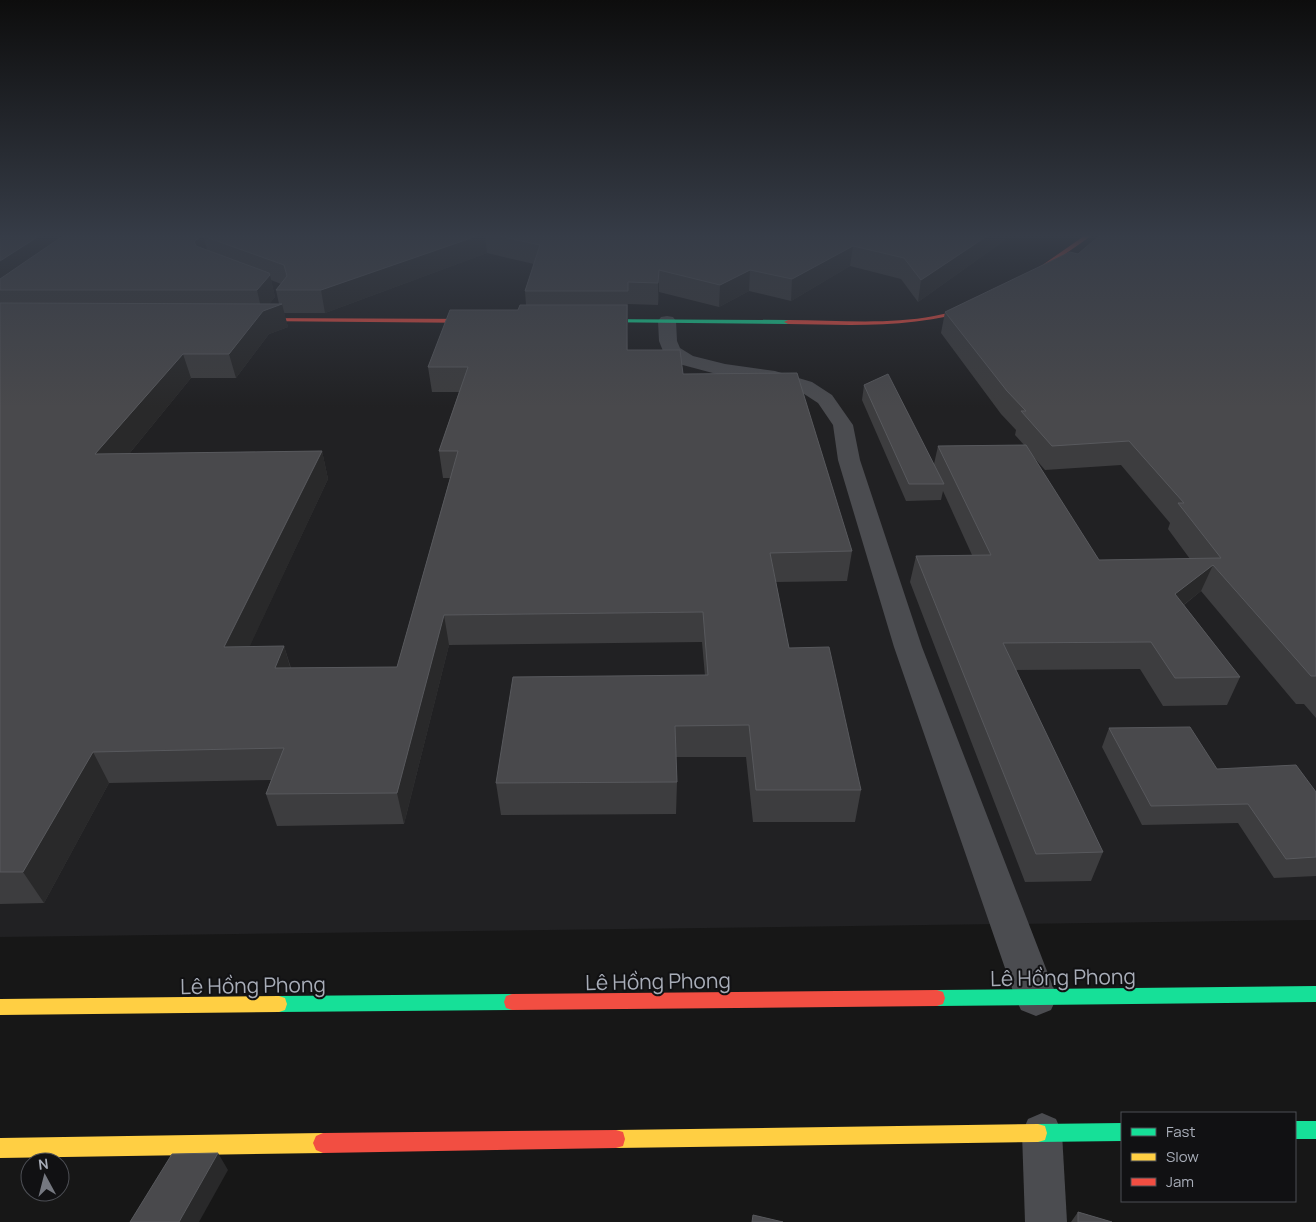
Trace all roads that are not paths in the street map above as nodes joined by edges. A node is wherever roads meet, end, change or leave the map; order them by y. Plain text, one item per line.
1 (991, 300) edge
2 (278, 305) edge
3 (236, 320) edge
4 (266, 320) junction
5 (491, 321) edge
6 (579, 321) edge
7 (667, 322) junction
8 (1316, 994) edge
9 (1036, 997) junction
10 (0, 1007) edge
11 (1296, 1130) edge
12 (1316, 1130) edge
13 (1121, 1132) edge
14 (1042, 1133) junction
15 (0, 1148) edge
16 (1046, 1222) edge

1 - 7 main road
2 - 4 lane
3 - 4 main road
4 - 5 main road
6 - 7 main road
7 - 9 street
8 - 9 main road, Lê Hồng Phong
9 - 10 main road, Lê Hồng Phong
11 - 12 main road
13 - 14 main road
14 - 15 main road
14 - 16 lane

